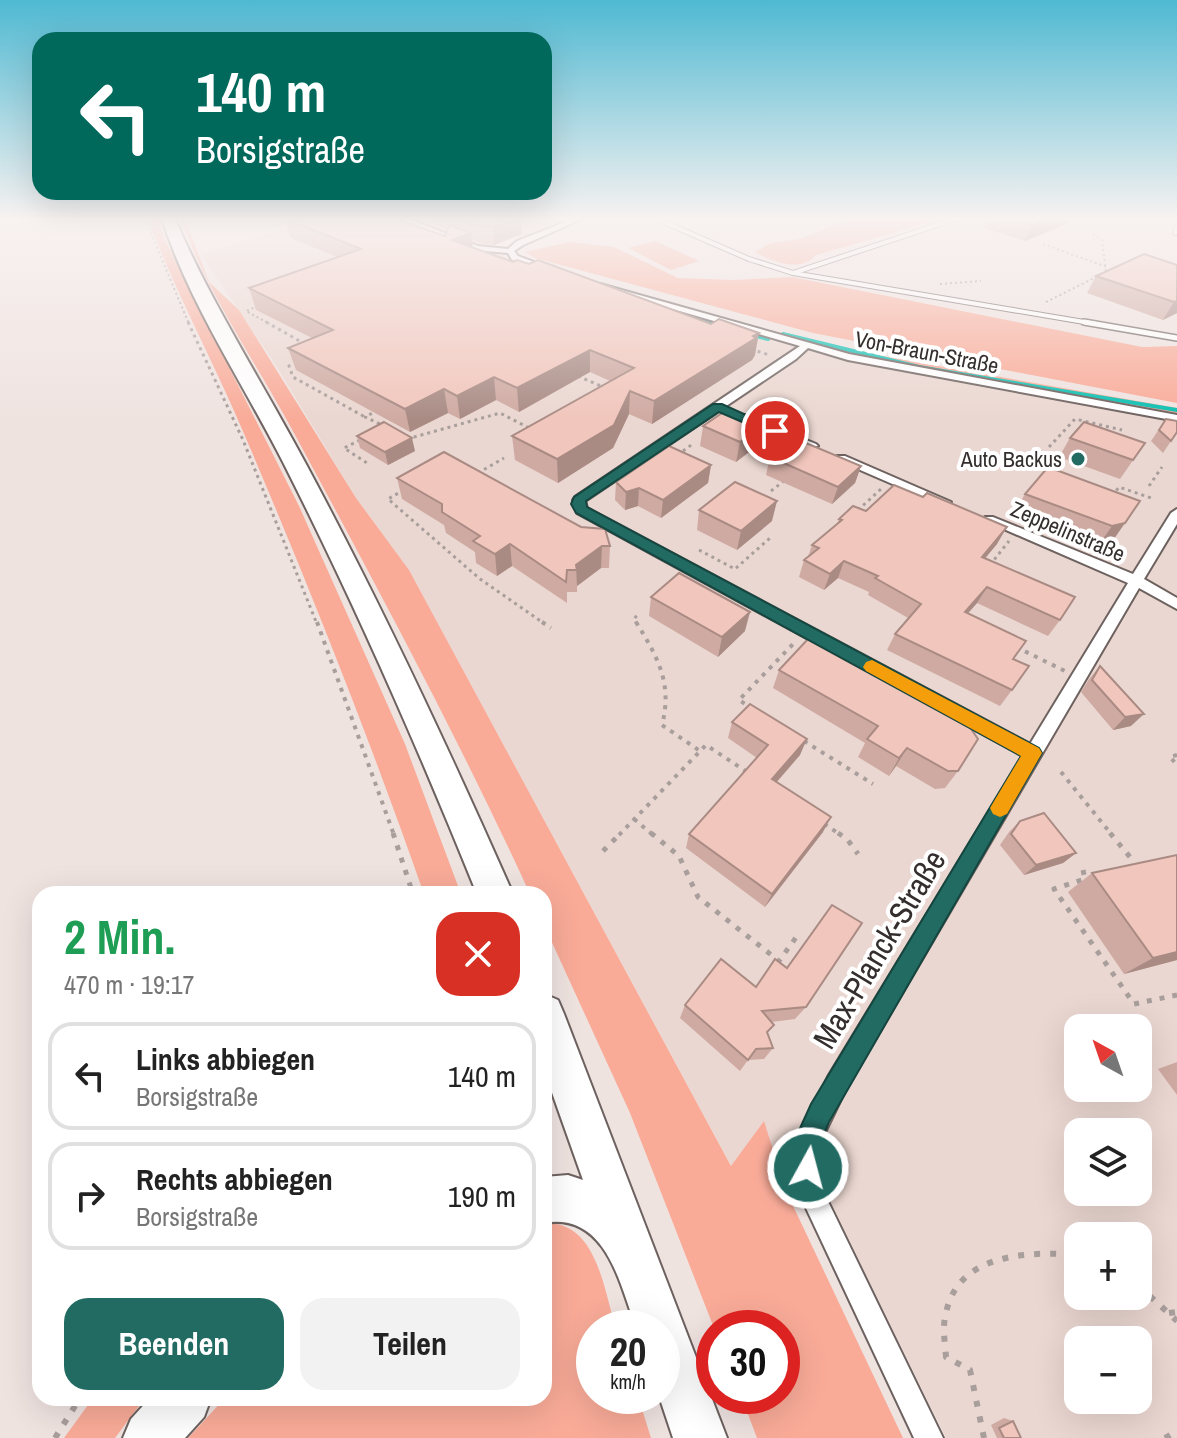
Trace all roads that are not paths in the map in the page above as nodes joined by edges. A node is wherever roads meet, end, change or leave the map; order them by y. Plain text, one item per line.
1 (200, 286) edge
2 (602, 286) edge
3 (870, 286) edge
4 (1177, 338) edge
5 (805, 346) junction
6 (718, 407) junction
7 (1177, 418) edge
8 (963, 509) edge
9 (1177, 513) edge
10 (977, 515) edge
11 (1137, 581) junction
12 (1177, 604) edge
13 (1032, 753) junction
14 (491, 886) edge
15 (552, 1035) edge
16 (552, 1200) edge
17 (631, 1241) junction
18 (655, 1310) edge
19 (680, 1381) edge
20 (178, 1406) edge
21 (150, 1438) edge
22 (700, 1438) edge
23 (929, 1438) edge

1 - 14 highway
2 - 5 street, Von-Braun-Straße
3 - 4 lane
5 - 6 street
5 - 7 street, Von-Braun-Straße
6 - 8 street
6 - 13 street
9 - 11 street, Max-Planck-Straße
10 - 11 street, Zeppelinstraße
11 - 12 street, Zeppelinstraße
11 - 13 street, Max-Planck-Straße
13 - 23 street, Max-Planck-Straße
15 - 17 highway
16 - 17 highway
17 - 18 highway
19 - 22 highway
20 - 21 highway

